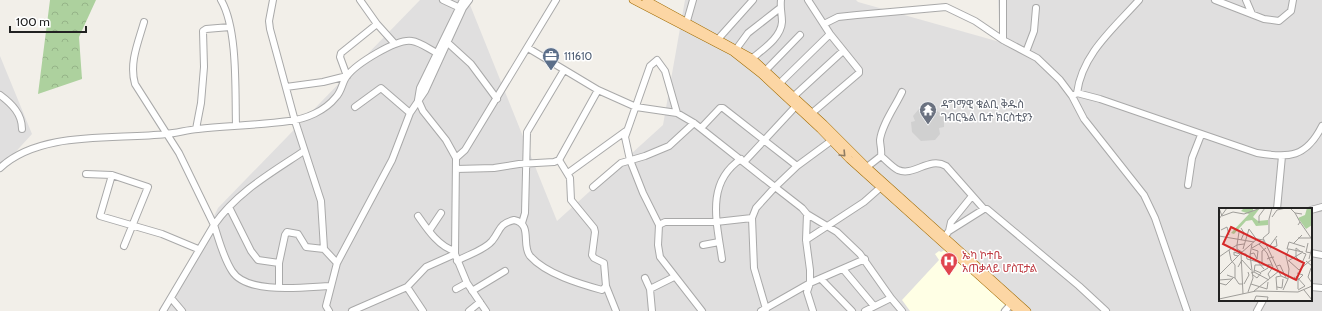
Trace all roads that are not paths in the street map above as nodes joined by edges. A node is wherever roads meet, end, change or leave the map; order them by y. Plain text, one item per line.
1 (221, 0) edge
2 (273, 0) edge
3 (360, 0) edge
4 (443, 0) edge
5 (463, 0) edge
6 (469, 0) edge
7 (556, 0) edge
8 (633, 0) edge
9 (646, 0) edge
10 (693, 0) edge
11 (753, 0) edge
12 (782, 0) edge
13 (808, 0) edge
14 (1003, 0) edge
15 (1139, 0) edge
16 (1215, 0) edge
17 (1246, 0) edge
18 (1293, 0) edge
19 (458, 7) junction
20 (780, 8) junction
21 (1036, 8) dead end
22 (1252, 14) junction
23 (458, 15) junction
24 (687, 21) junction
25 (144, 22) dead end
26 (377, 24) junction
27 (824, 24) junction
28 (230, 27) junction
29 (830, 34) junction
30 (800, 35) dead end
31 (719, 38) junction
32 (1003, 40) junction
33 (448, 43) junction
34 (395, 44) junction
35 (528, 48) junction
36 (737, 48) junction
37 (843, 51) junction
38 (1026, 52) junction
39 (437, 53) junction
40 (750, 60) junction
41 (564, 70) junction
42 (766, 70) junction
43 (347, 76) junction
44 (780, 83) junction
45 (286, 87) junction
46 (598, 90) junction
47 (902, 92) dead end
48 (0, 95) edge
49 (1075, 95) junction
50 (794, 96) junction
51 (497, 99) junction
52 (418, 100) junction
53 (796, 106) junction
54 (355, 107) dead end
55 (636, 107) junction
56 (410, 113) junction
57 (677, 113) junction
58 (812, 113) junction
59 (295, 121) junction
60 (694, 123) junction
61 (236, 126) junction
62 (1322, 126) edge
63 (702, 127) junction
64 (22, 129) dead end
65 (196, 129) junction
66 (626, 131) junction
67 (166, 134) junction
68 (1201, 135) junction
69 (1320, 135) edge
70 (764, 139) junction
71 (831, 141) junction
72 (304, 151) junction
73 (881, 156) junction
74 (1282, 156) junction
75 (456, 158) junction
76 (559, 160) junction
77 (630, 160) junction
78 (743, 160) junction
79 (525, 164) junction
80 (797, 166) junction
81 (867, 167) junction
82 (0, 168) edge
83 (456, 169) junction
84 (568, 173) junction
85 (86, 174) dead end
86 (112, 175) junction
87 (1188, 185) dead end
88 (775, 187) junction
89 (881, 187) junction
90 (593, 188) dead end
91 (972, 196) junction
92 (229, 207) junction
93 (1322, 207) edge
94 (1277, 208) edge
95 (984, 209) junction
96 (1312, 210) edge
97 (441, 213) dead end
98 (807, 214) junction
99 (418, 216) dead end
100 (752, 218) junction
101 (716, 222) junction
102 (522, 223) junction
103 (214, 225) junction
104 (659, 225) junction
105 (131, 226) junction
106 (826, 226) junction
107 (429, 231) junction
108 (945, 236) junction
109 (806, 240) junction
110 (719, 242) junction
111 (703, 244) dead end
112 (124, 246) dead end
113 (198, 249) junction
114 (324, 249) junction
115 (1312, 253) edge
116 (455, 255) junction
117 (1322, 255) edge
118 (722, 259) dead end
119 (865, 260) junction
120 (336, 262) junction
121 (279, 263) junction
122 (843, 269) junction
123 (505, 271) dead end
124 (674, 277) junction
125 (645, 278) dead end
126 (821, 278) junction
127 (467, 283) junction
128 (810, 283) junction
129 (330, 286) junction
130 (606, 286) junction
131 (279, 287) junction
132 (407, 287) junction
133 (1312, 287) edge
134 (1322, 288) edge
135 (456, 289) dead end
136 (650, 289) junction
137 (472, 292) junction
138 (171, 298) junction
139 (891, 298) junction
140 (1262, 301) edge
141 (480, 302) junction
142 (1013, 302) junction
143 (874, 306) junction
144 (327, 310) edge
145 (764, 310) edge
146 (163, 311) edge
147 (182, 311) edge
148 (352, 311) edge
149 (423, 311) edge
150 (469, 311) edge
151 (486, 311) edge
152 (616, 311) edge
153 (652, 311) edge
154 (702, 311) edge
155 (813, 311) edge
156 (852, 311) edge
157 (865, 311) edge
158 (902, 311) edge
159 (1005, 311) edge
160 (1018, 311) edge
161 (1027, 311) edge
162 (1106, 311) edge
163 (1187, 311) edge
164 (1257, 311) edge

1 - 28 street
2 - 45 street
3 - 26 street
4 - 19 street
5 - 19 street
6 - 23 street
7 - 35 street
8 - 40 main road
9 - 24 main road
10 - 24 street
11 - 31 street
12 - 20 street
13 - 27 street
14 - 32 street
15 - 49 street
16 - 22 street
17 - 22 street
18 - 22 street
19 - 23 street
20 - 36 street
20 - 40 street
21 - 38 street
23 - 33 street
23 - 39 street
24 - 31 main road
25 - 67 street
26 - 34 street
26 - 43 street
27 - 29 street
27 - 32 street
28 - 61 street
28 - 65 street
29 - 37 street
29 - 44 street
30 - 42 street
31 - 36 main road
32 - 38 street
33 - 51 street
33 - 52 street
34 - 39 street
34 - 43 street
35 - 41 street
35 - 51 street
36 - 40 main road
37 - 50 street
37 - 58 street
38 - 49 street
39 - 52 street
40 - 42 main road
40 - 53 main road
41 - 46 street
41 - 79 street
42 - 44 main road
43 - 45 street
43 - 59 street
44 - 50 main road
45 - 59 street
46 - 55 street
46 - 76 street
47 - 73 street
48 - 64 street
49 - 68 street
49 - 163 street
50 - 58 main road
51 - 75 street
52 - 56 street
52 - 75 street
53 - 70 street
53 - 71 main road
54 - 56 street
55 - 57 street
55 - 57 street
55 - 66 street
56 - 120 street
57 - 60 street
58 - 81 main road
59 - 61 street
59 - 72 street
60 - 63 street
60 - 77 street
61 - 65 street
62 - 69 street
63 - 70 street
63 - 78 street
65 - 67 street
66 - 77 street
66 - 84 street
67 - 82 street
67 - 103 street
68 - 74 street
68 - 87 street
69 - 74 street
70 - 78 street
70 - 80 street
71 - 80 street
71 -> 89 main road
72 - 92 street
72 - 114 street
73 - 81 street
73 - 91 street
74 - 94 street
75 - 83 street
76 - 79 street
76 - 84 street
77 - 90 street
77 - 104 street
78 - 88 street
78 - 101 street
79 - 83 street
79 - 102 street
80 - 88 street
81 - 108 main road
83 - 116 street
84 - 130 street
85 - 86 street
86 - 105 street
86 - 105 street
88 - 98 street
88 - 100 street
89 - 106 street
89 - 108 main road
91 - 95 street
91 - 108 street
92 - 103 street
92 - 121 street
93 - 96 street
95 - 108 street
95 - 162 street
97 - 107 street
98 - 106 street
98 - 109 street
99 - 107 street
100 - 101 street
100 - 145 street
101 - 104 street
101 - 110 street
102 - 116 street
102 - 130 street
103 - 113 street
103 - 131 street
104 - 124 street
105 - 112 street
105 - 113 street
106 - 109 street
106 - 119 street
107 - 116 street
108 - 142 main road
109 - 128 street
110 - 111 street
110 - 118 street
113 - 138 street
114 - 120 street
114 - 121 street
115 - 117 street
116 - 127 street
116 - 132 street
119 - 122 street
119 - 139 street
120 - 129 street
121 - 131 street
122 - 126 street
122 - 143 street
123 - 137 street
124 - 136 street
124 - 154 street
125 - 136 street
126 - 128 street
126 - 156 street
127 - 135 street
127 - 137 street
128 - 145 street
128 - 155 street
129 - 131 street
129 - 144 street
130 - 152 street
132 - 148 street
132 - 149 street
133 - 134 street
136 - 153 street
137 - 141 street
138 - 146 street
138 - 147 street
139 - 143 street
139 - 158 street
140 - 164 street
141 - 150 street
141 - 151 street
142 - 159 street
142 - 160 main road
142 - 161 main road
143 - 157 street

